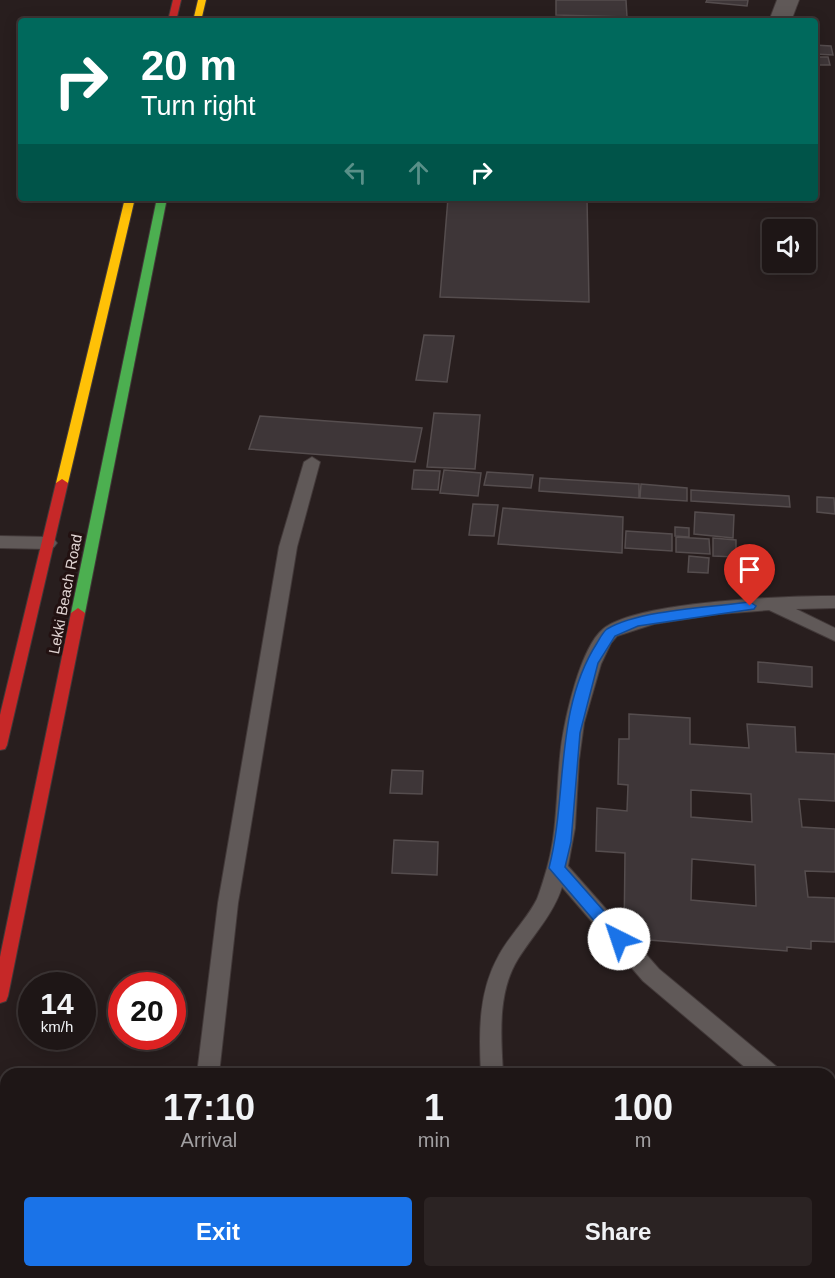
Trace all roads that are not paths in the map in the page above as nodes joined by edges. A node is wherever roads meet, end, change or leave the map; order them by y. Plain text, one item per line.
1 (177, 0) edge
2 (202, 0) edge
3 (788, 0) edge
4 (173, 18) edge
5 (198, 18) edge
6 (781, 18) edge
7 (129, 201) edge
8 (161, 201) edge
9 (312, 462) dead end
10 (0, 542) edge
11 (48, 543) junction
12 (835, 602) edge
13 (771, 604) junction
14 (835, 635) edge
15 (0, 745) edge
16 (557, 868) junction
17 (0, 996) edge
18 (209, 1068) edge
19 (492, 1068) edge
20 (763, 1068) edge

1 - 4 main road
2 - 5 main road
3 - 6 street
7 - 11 main road, Lekki Beach Road
8 - 17 main road, Lekki Beach Road
9 - 18 lane
10 - 11 lane
11 - 15 main road, Lekki Beach Road
12 - 13 lane
13 - 14 lane
13 - 16 lane
16 - 19 lane
16 - 20 lane

